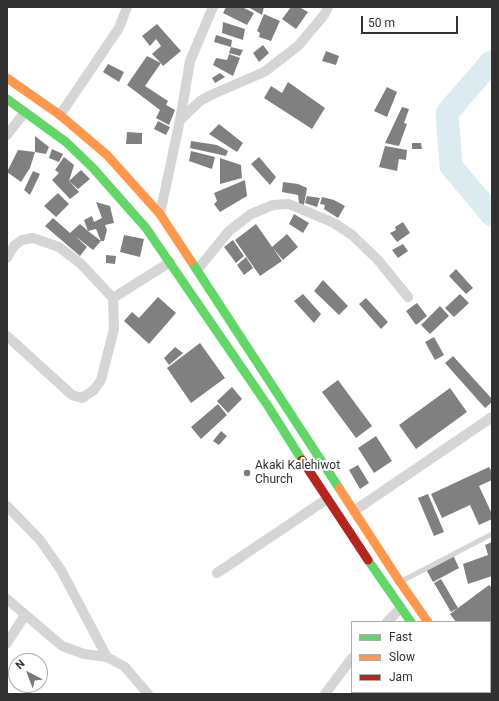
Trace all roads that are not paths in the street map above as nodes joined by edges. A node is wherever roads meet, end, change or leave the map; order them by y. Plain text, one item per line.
1 (127, 7) edge
2 (213, 7) edge
3 (328, 7) edge
4 (7, 78) edge
5 (7, 99) edge
6 (25, 112) junction
7 (60, 115) junction
8 (180, 120) junction
9 (7, 136) edge
10 (160, 214) junction
11 (7, 258) edge
12 (170, 262) junction
13 (197, 270) junction
14 (408, 297) dead end
15 (113, 298) junction
16 (7, 336) edge
17 (492, 417) edge
18 (328, 499) junction
19 (7, 506) edge
20 (354, 511) junction
21 (492, 534) edge
22 (217, 573) dead end
23 (400, 582) junction
24 (7, 599) edge
25 (401, 608) junction
26 (25, 615) junction
27 (388, 621) edge
28 (410, 621) edge
29 (427, 621) edge
30 (7, 643) edge
31 (107, 657) junction
32 (351, 659) edge
33 (148, 694) edge
34 (324, 694) edge

1 - 7 street
2 - 8 street
3 - 8 street
4 - 7 main road
5 - 6 main road
6 - 9 street
6 - 12 main road
7 - 10 main road
8 - 10 street
10 - 13 main road
11 - 15 street
12 - 15 street
12 - 18 main road
13 - 14 street
13 - 20 main road
15 - 16 street
17 - 20 street
18 - 22 street
18 - 25 main road
19 - 31 street
20 - 23 main road
21 - 23 lane
23 - 29 main road
24 - 26 street
25 - 27 street
25 - 28 main road
26 - 30 street
26 - 31 street
31 - 33 street
32 - 34 street

